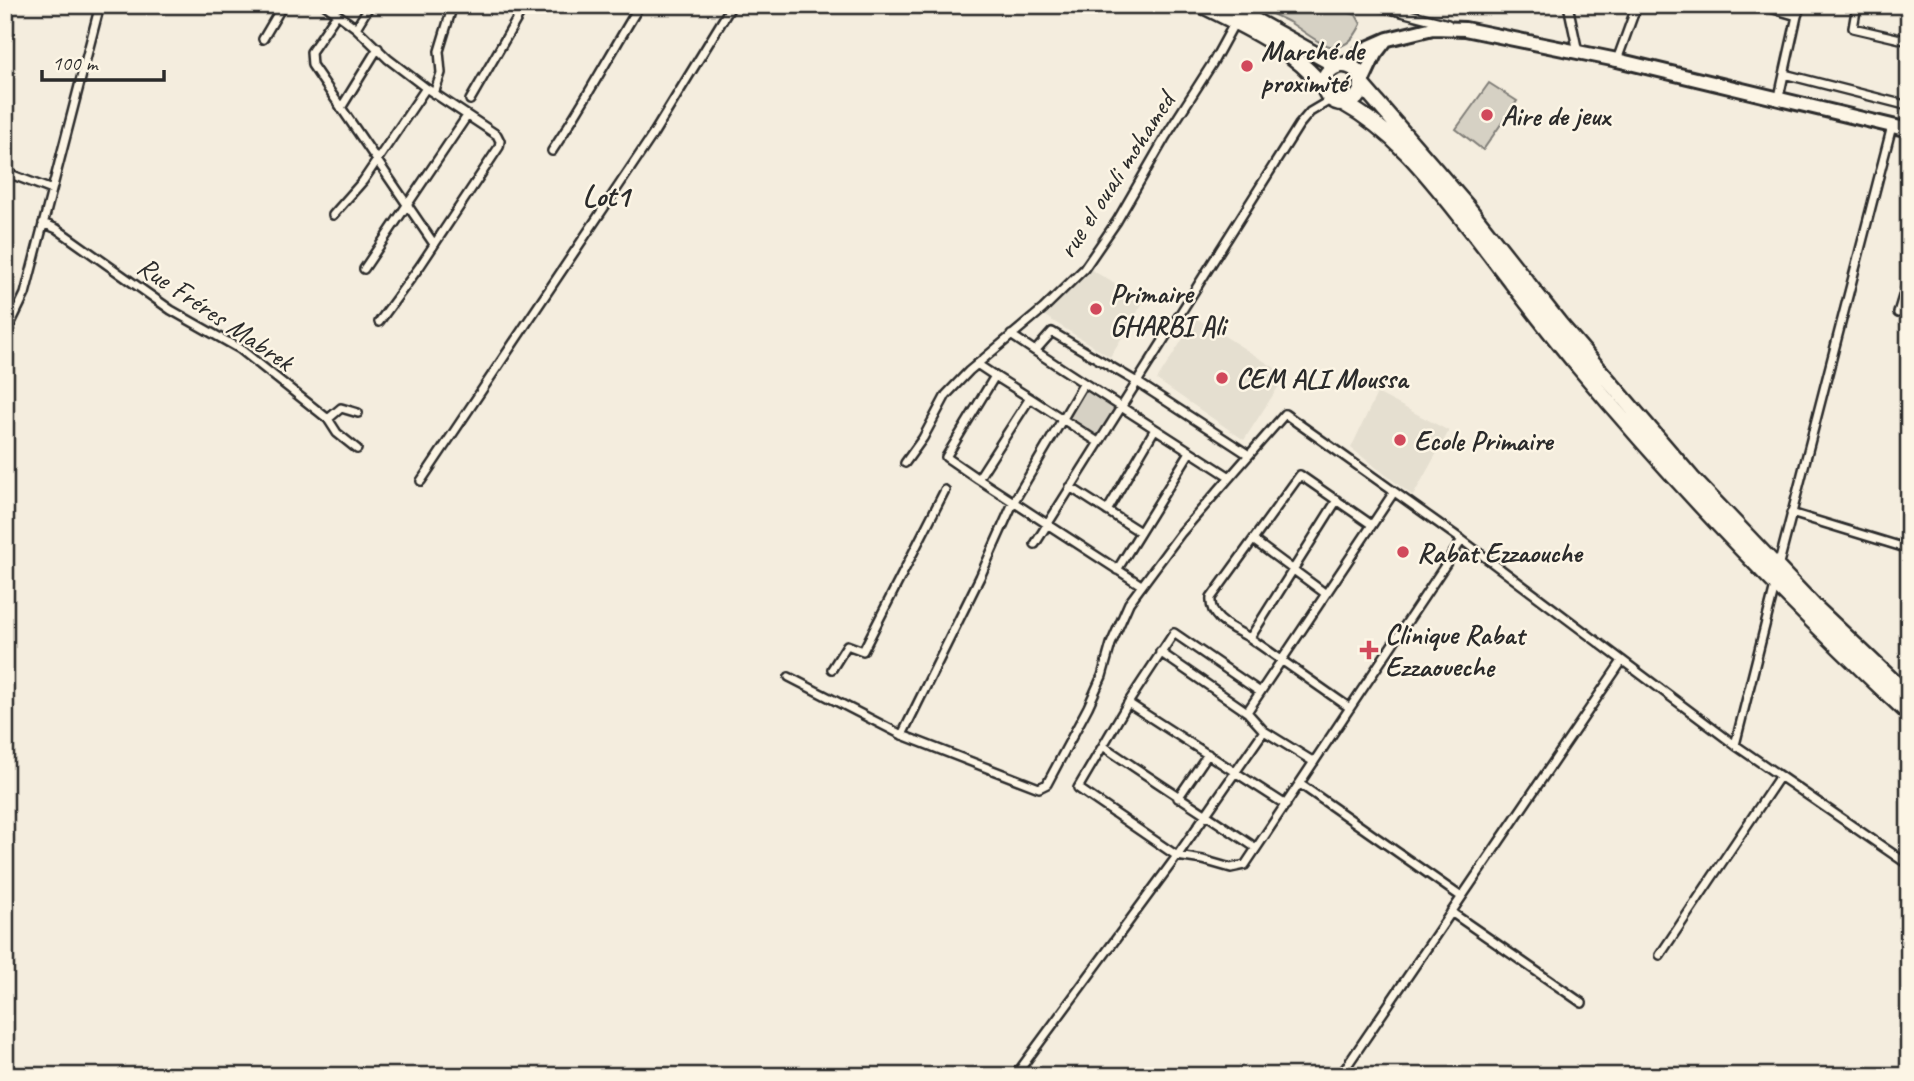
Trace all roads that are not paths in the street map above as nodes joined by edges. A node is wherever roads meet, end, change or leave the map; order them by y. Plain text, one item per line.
1 (100, 5) edge
2 (283, 5) edge
3 (325, 5) edge
4 (370, 5) edge
5 (453, 5) edge
6 (525, 5) edge
7 (640, 5) edge
8 (732, 5) edge
9 (1201, 5) edge
10 (1227, 5) edge
11 (1374, 5) edge
12 (1567, 5) edge
13 (1637, 5) edge
14 (1760, 5) edge
15 (1801, 5) edge
16 (1857, 5) edge
17 (337, 14) junction
18 (1797, 16) junction
19 (1235, 22) junction
20 (356, 28) junction
21 (1465, 29) junction
22 (1388, 38) junction
23 (263, 39) dead end
24 (1909, 41) edge
25 (378, 48) junction
26 (1578, 51) junction
27 (1617, 60) junction
28 (1342, 65) junction
29 (1784, 74) junction
30 (1362, 83) junction
31 (426, 88) junction
32 (434, 94) junction
33 (1333, 97) junction
34 (1779, 97) junction
35 (470, 100) dead end
36 (1909, 106) edge
37 (341, 108) junction
38 (467, 116) junction
39 (1892, 126) junction
40 (1909, 130) edge
41 (552, 151) dead end
42 (376, 161) junction
43 (5, 172) edge
44 (52, 190) junction
45 (407, 206) junction
46 (333, 215) dead end
47 (43, 223) junction
48 (434, 244) junction
49 (363, 269) dead end
50 (1909, 276) edge
51 (1898, 313) dead end
52 (379, 322) dead end
53 (5, 335) edge
54 (1011, 335) junction
55 (1035, 351) junction
56 (977, 364) junction
57 (995, 376) junction
58 (1137, 382) junction
59 (1084, 383) junction
60 (1030, 398) junction
61 (1120, 407) junction
62 (358, 413) dead end
63 (328, 419) junction
64 (1063, 420) junction
65 (1155, 429) junction
66 (1098, 442) junction
67 (357, 449) dead end
68 (1190, 452) junction
69 (1249, 455) junction
70 (905, 463) dead end
71 (1230, 477) junction
72 (978, 479) junction
73 (421, 481) dead end
74 (1070, 487) junction
75 (945, 490) dead end
76 (1394, 492) junction
77 (1337, 500) junction
78 (1013, 503) junction
79 (1107, 511) junction
80 (1791, 513) junction
81 (1372, 525) junction
82 (1046, 526) junction
83 (1140, 532) junction
84 (1253, 540) junction
85 (1462, 540) junction
86 (1035, 544) dead end
87 (1909, 549) edge
88 (1778, 568) junction
89 (1292, 569) junction
90 (1117, 570) junction
91 (1775, 585) junction
92 (1141, 586) junction
93 (1326, 594) junction
94 (1250, 638) junction
95 (1160, 652) junction
96 (1281, 661) junction
97 (1622, 662) junction
98 (832, 669) dead end
99 (789, 677) dead end
100 (1260, 692) junction
101 (1909, 696) edge
102 (1128, 703) junction
103 (1350, 708) junction
104 (1247, 712) junction
105 (1909, 714) edge
106 (1264, 731) junction
107 (902, 735) junction
108 (1735, 744) junction
109 (1103, 746) junction
110 (1208, 754) junction
111 (1314, 762) junction
112 (1235, 770) junction
113 (1780, 776) junction
114 (1300, 784) junction
115 (1178, 799) junction
116 (1286, 805) junction
117 (1205, 813) junction
118 (1256, 848) junction
119 (1177, 856) junction
120 (1909, 865) edge
121 (1460, 896) junction
122 (1451, 912) junction
123 (1660, 955) dead end
124 (1582, 1003) dead end
125 (1015, 1076) edge
126 (1340, 1076) edge

1 - 44 street
2 - 23 street
3 - 17 street
4 - 20 street
5 - 32 street
6 - 35 street
7 - 41 street
8 - 73 street
9 - 19 highway
10 - 28 highway
11 - 21 street
12 - 26 street
13 - 27 street
14 - 18 street
15 - 18 street
16 - 24 street
17 - 20 street
17 - 37 street
18 - 29 street
19 - 33 highway
19 - 54 street, rue el ouali mohamed
20 - 25 street
21 - 22 main road
21 - 26 main road
22 - 28 main road
22 - 30 main road
25 - 31 street
25 - 37 street
26 - 27 main road
27 - 34 main road
28 - 30 highway
28 - 33 highway
29 - 34 street
29 - 36 street
30 - 33 highway
30 - 88 highway
31 - 32 street
31 - 42 street
32 - 38 street
33 - 58 street
33 - 91 highway
34 - 39 main road
37 - 42 street
38 - 45 street
38 - 48 street
39 - 40 main road
39 - 80 street
42 - 45 street
42 - 46 street
43 - 44 street
44 - 47 street
45 - 48 street
45 - 49 street
47 - 53 street
47 - 63 street, Rue Fréres Mabrek
48 - 52 street
50 - 51 street
54 - 55 street
54 - 56 street, rue el ouali mohamed
55 - 58 street
55 - 59 street
56 - 57 street
56 - 70 street, rue el ouali mohamed
57 - 60 street
57 - 72 street
58 - 61 street
58 - 69 street
59 - 61 street
59 - 64 street
60 - 64 street
60 - 72 street
61 - 65 street
61 - 66 street
62 - 63 street
63 - 67 street, Rue Fréres Mabrek
64 - 66 street
64 - 78 street
65 - 68 street
65 - 79 street
66 - 74 street
68 - 71 street
68 - 83 street
69 - 71 street
69 - 76 street
71 - 92 street
72 - 78 street
74 - 79 street
74 - 82 street
75 - 98 street
76 - 81 street
76 - 85 street
77 - 81 street
77 - 84 street
77 - 89 street
78 - 82 street
78 - 107 street
79 - 83 street
80 - 87 street
80 - 88 street
81 - 93 street
82 - 86 street
82 - 90 street
83 - 90 street
84 - 89 street
84 - 94 street
85 - 97 street
85 - 103 street
88 - 91 street
88 - 101 highway
89 - 93 street
89 - 94 street
90 - 92 street
91 - 105 highway
91 - 108 street
92 - 107 street
93 - 96 street
94 - 96 street
95 - 100 street
95 - 102 street
95 - 104 street
96 - 100 street
96 - 103 street
97 - 108 street
97 - 121 street
99 - 107 street
100 - 104 street
102 - 109 street
102 - 110 street
103 - 111 street
104 - 106 street
106 - 111 street
106 - 112 street
108 - 113 street
109 - 115 street
109 - 119 street
110 - 112 street
110 - 115 street
111 - 114 street
112 - 116 street
112 - 117 street
113 - 120 street
113 - 123 street
114 - 116 street
114 - 121 street
115 - 117 street
116 - 118 street
117 - 118 street
117 - 119 street
118 - 119 street
119 - 125 street
121 - 122 street
122 - 124 street
122 - 126 street

